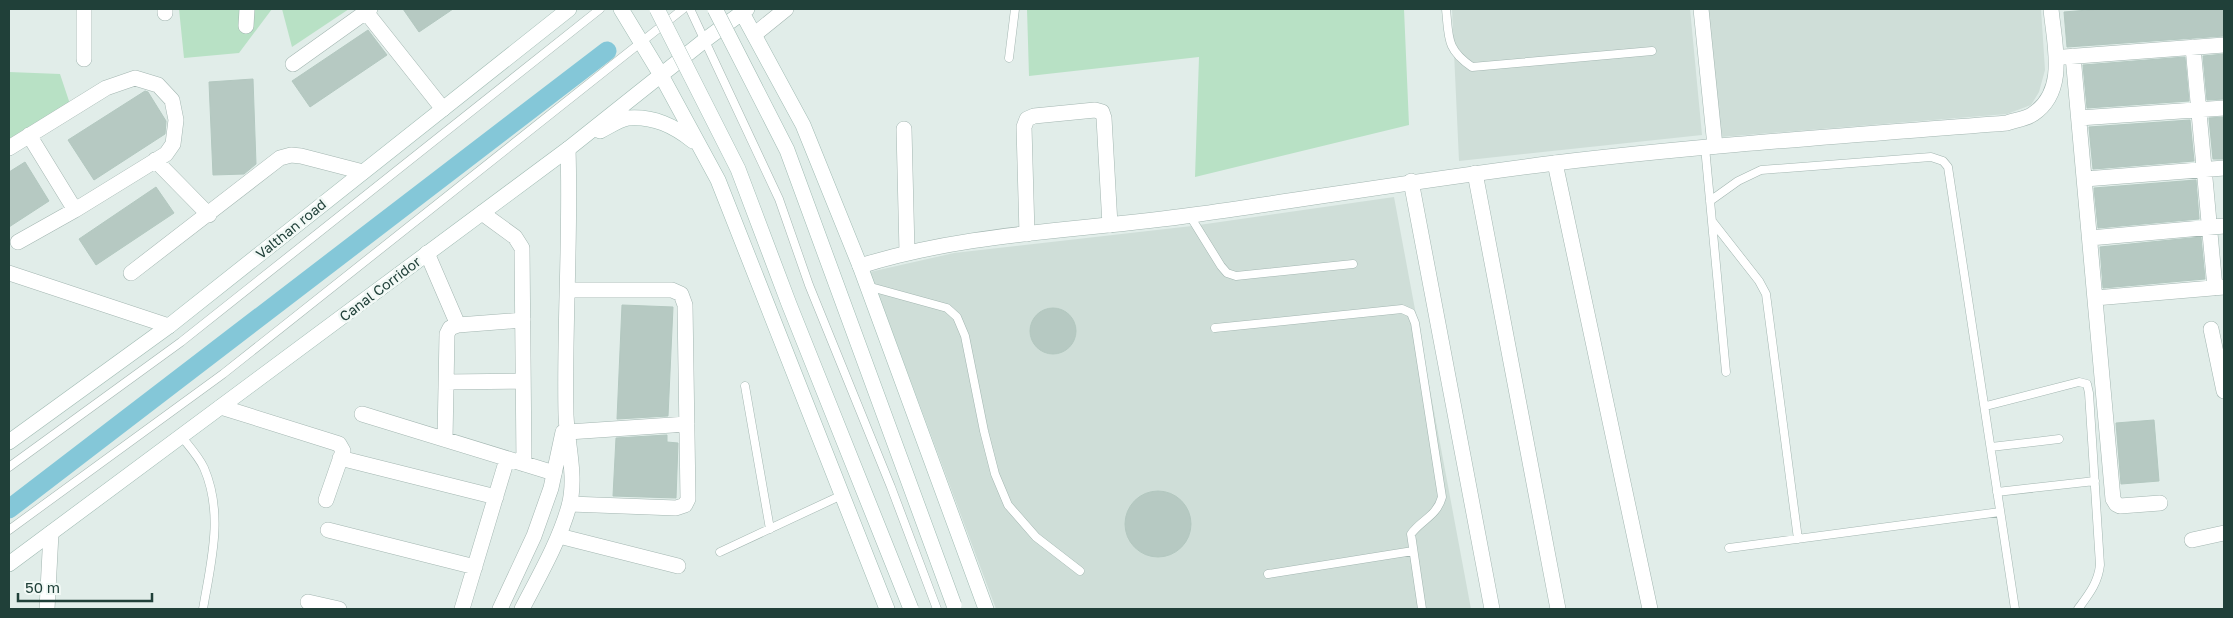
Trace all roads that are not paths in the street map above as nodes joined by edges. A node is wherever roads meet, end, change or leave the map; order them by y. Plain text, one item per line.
1 (84, 9) edge
2 (247, 9) edge
3 (569, 9) edge
4 (600, 9) edge
5 (622, 9) edge
6 (657, 9) edge
7 (683, 9) edge
8 (690, 9) edge
9 (715, 9) edge
10 (786, 9) edge
11 (1015, 9) edge
12 (1446, 9) edge
13 (1701, 9) edge
14 (2050, 9) edge
15 (368, 10) edge
16 (743, 10) edge
17 (246, 26) dead end
18 (755, 34) junction
19 (705, 40) junction
20 (641, 42) junction
21 (2224, 45) edge
22 (2193, 47) junction
23 (1652, 50) dead end
24 (2073, 56) junction
25 (2055, 57) junction
26 (1009, 58) dead end
27 (84, 59) dead end
28 (293, 64) dead end
29 (661, 75) junction
30 (2224, 108) edge
31 (443, 109) junction
32 (2199, 110) junction
33 (2079, 118) junction
34 (904, 129) dead end
35 (29, 135) junction
36 (1710, 146) junction
37 (700, 147) junction
38 (9, 148) edge
39 (568, 149) junction
40 (155, 160) junction
41 (1555, 163) junction
42 (2224, 168) edge
43 (2205, 170) junction
44 (363, 172) junction
45 (1476, 173) junction
46 (2085, 179) junction
47 (1411, 181) junction
48 (1710, 201) junction
49 (75, 210) junction
50 (482, 213) junction
51 (209, 215) junction
52 (1190, 216) junction
53 (1712, 221) junction
54 (1110, 225) junction
55 (2217, 227) edge
56 (1027, 234) junction
57 (2090, 238) junction
58 (18, 242) dead end
59 (907, 252) junction
60 (427, 253) junction
61 (1354, 264) dead end
62 (860, 266) junction
63 (9, 273) edge
64 (131, 273) dead end
65 (867, 286) junction
66 (2220, 287) edge
67 (568, 290) junction
68 (2096, 298) junction
69 (523, 320) junction
70 (458, 325) junction
71 (169, 326) junction
72 (1214, 328) dead end
73 (2211, 329) dead end
74 (1726, 372) dead end
75 (523, 381) junction
76 (446, 382) junction
77 (745, 386) dead end
78 (2224, 391) edge
79 (1986, 406) junction
80 (221, 407) junction
81 (362, 414) dead end
82 (566, 416) junction
83 (687, 424) junction
84 (568, 432) junction
85 (182, 436) junction
86 (11, 438) edge
87 (2059, 439) dead end
88 (445, 440) junction
89 (1991, 447) junction
90 (340, 458) junction
91 (507, 459) junction
92 (524, 464) junction
93 (9, 467) edge
94 (554, 473) junction
95 (2095, 480) junction
96 (1997, 492) junction
97 (842, 495) junction
98 (496, 497) junction
99 (326, 500) dead end
100 (2160, 503) dead end
101 (570, 504) junction
102 (2000, 512) junction
103 (770, 529) junction
104 (9, 530) edge
105 (328, 530) dead end
106 (51, 533) junction
107 (2224, 533) edge
108 (559, 536) junction
109 (1798, 539) junction
110 (2192, 540) dead end
111 (1729, 548) dead end
112 (1413, 551) junction
113 (720, 552) dead end
114 (9, 564) edge
115 (678, 566) dead end
116 (475, 567) junction
117 (1080, 570) dead end
118 (1268, 574) dead end
119 (308, 602) dead end
120 (955, 607) edge
121 (47, 609) edge
122 (203, 609) edge
123 (339, 609) edge
124 (462, 609) edge
125 (500, 609) edge
126 (522, 609) edge
127 (888, 609) edge
128 (911, 609) edge
129 (937, 609) edge
130 (986, 609) edge
131 (1422, 609) edge
132 (1492, 609) edge
133 (1558, 609) edge
134 (1650, 609) edge
135 (2015, 609) edge
136 (2078, 609) edge

1 - 27 street
2 - 17 street
3 - 31 street, Valthan road
4 - 93 lane
5 - 20 street
6 - 128 street, bridge
7 - 20 lane
8 - 19 lane
9 - 120 street, bridge
10 - 18 street
11 - 26 lane
12 - 23 lane
13 - 36 street
14 - 25 street
15 - 28 street
15 - 31 street
16 - 18 street
16 - 19 street, Canal Corridor
18 - 62 street
19 - 29 street, Canal Corridor
19 - 129 lane
20 - 29 street
20 - 104 lane
21 - 22 street
22 - 24 street
22 - 32 street
24 - 25 street
24 - 33 street
25 - 36 street
29 - 37 street
29 - 39 street, Canal Corridor
30 - 32 street
31 - 44 street, Valthan road
32 - 33 street
32 - 43 street
33 - 46 street
34 - 59 street
35 - 38 street
35 - 40 street
35 - 49 street
36 - 41 street
36 - 48 lane
37 - 39 street
37 - 97 street
39 - 50 street, Canal Corridor
39 - 67 street
40 - 49 street
40 - 51 street
41 - 45 street
41 - 134 street
42 - 43 street
43 - 46 street
43 - 55 street
44 - 51 street
44 - 71 street, Valthan road
45 - 47 street
45 - 133 street
46 - 57 street
47 - 52 street
47 - 132 street
48 - 53 lane
48 - 79 lane
49 - 58 street
50 - 60 street, Canal Corridor
50 - 69 street
51 - 64 street
52 - 54 street
52 - 61 lane
53 - 74 lane
53 - 109 lane
54 - 56 street
54 - 56 street
55 - 57 street
55 - 66 street
56 - 59 street
57 - 68 street
59 - 62 street
60 - 70 street
60 - 80 street, Canal Corridor
62 - 65 street
63 - 71 street
65 - 117 lane
65 - 130 street
66 - 68 street
67 - 82 street
67 - 83 street
68 - 100 street
69 - 70 street
69 - 75 street
70 - 76 street
71 - 86 street, Valthan road
72 - 112 lane
73 - 78 street
75 - 76 street
75 - 92 street
76 - 88 street
77 - 103 lane
79 - 89 lane
79 - 95 lane
80 - 85 street, Canal Corridor
80 - 90 street
81 - 88 street
82 - 84 street
82 - 94 street
83 - 84 street
83 - 101 street
84 - 101 street
85 - 106 street, Canal Corridor
85 - 122 lane
87 - 89 lane
88 - 91 street
89 - 96 lane
90 - 98 street
90 - 99 street
91 - 92 street
91 - 98 street
92 - 94 street
94 - 125 street
95 - 96 lane
95 - 136 lane
96 - 102 lane
97 - 103 lane
97 - 127 street
98 - 116 street
101 - 108 street
102 - 109 lane
102 - 135 lane
103 - 113 lane
105 - 116 street
106 - 114 street, Canal Corridor
106 - 121 street
107 - 110 street
108 - 115 street
108 - 126 street
109 - 111 lane
112 - 118 lane
112 - 131 lane
116 - 124 street
119 - 123 street

